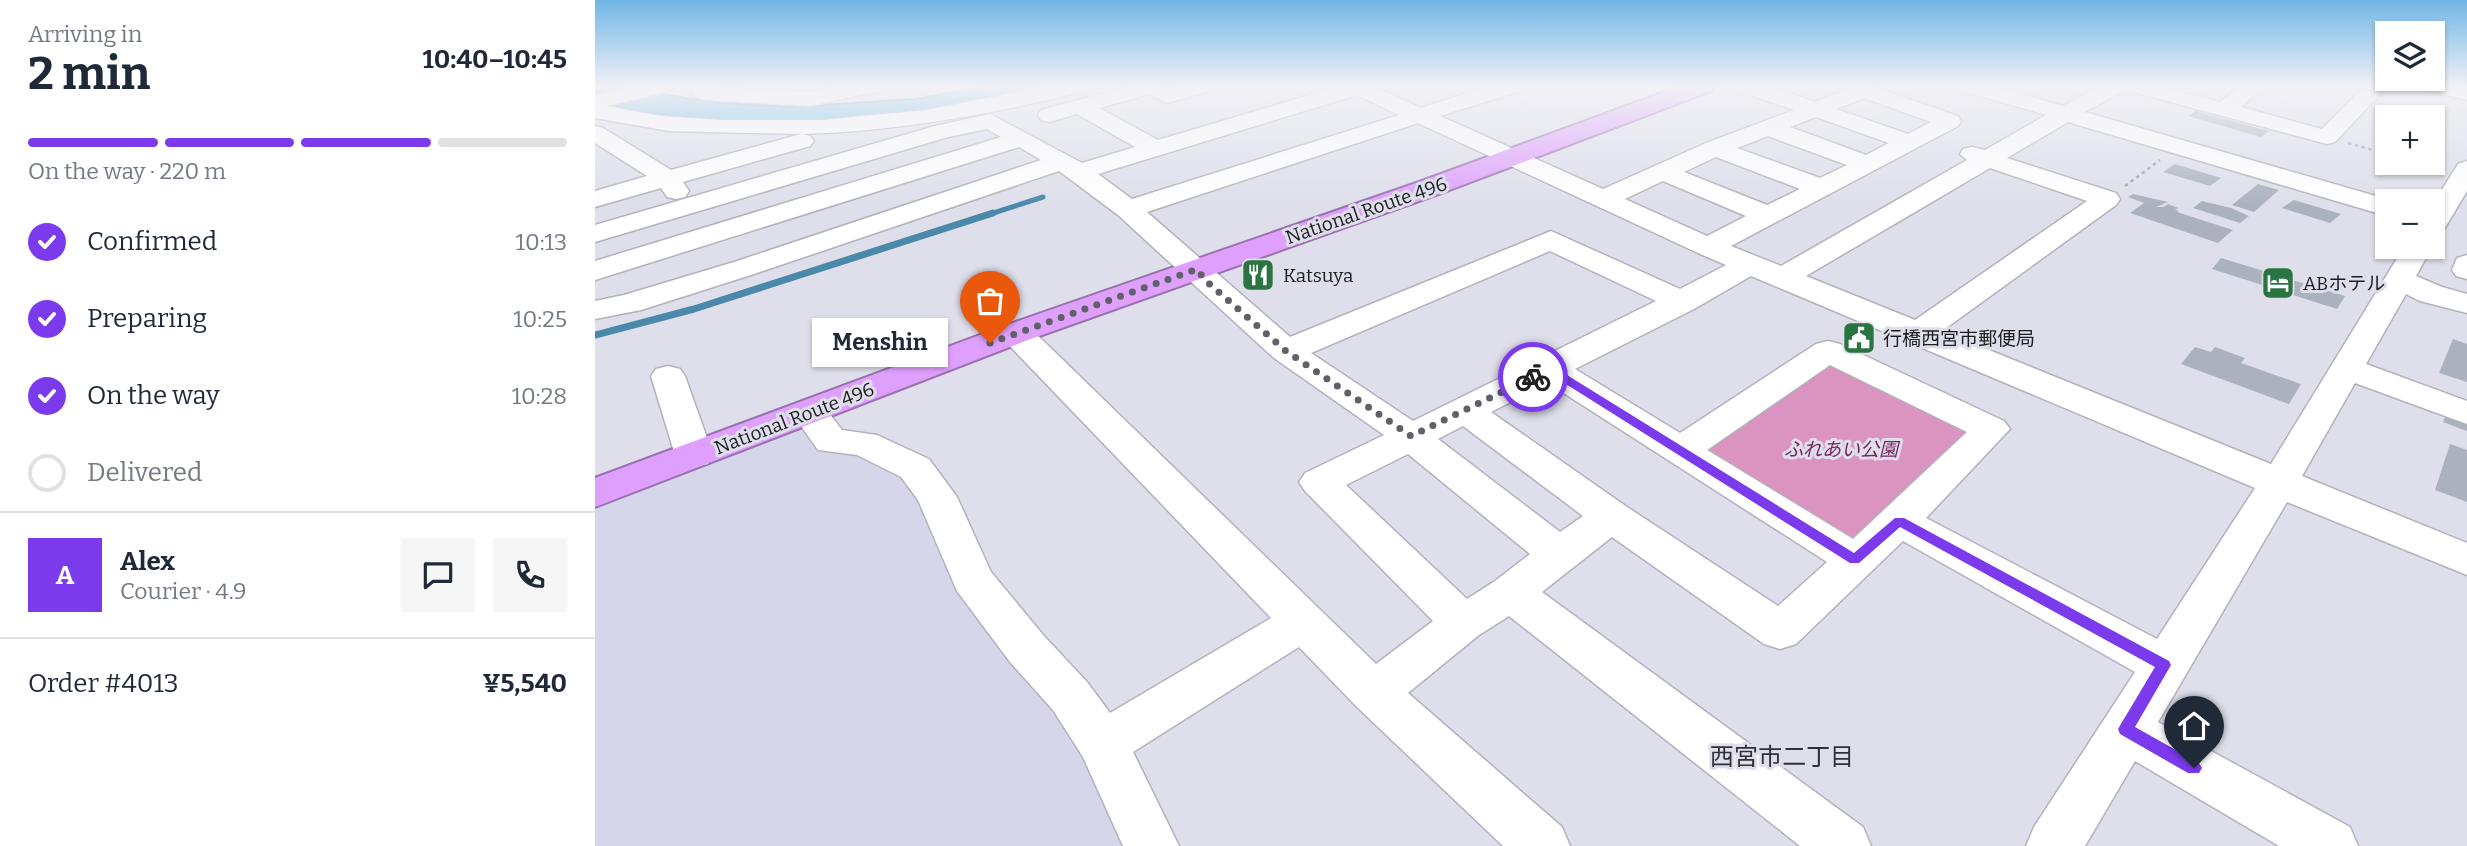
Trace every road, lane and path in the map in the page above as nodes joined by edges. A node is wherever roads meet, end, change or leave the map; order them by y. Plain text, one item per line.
1 (690, 125) edge
2 (834, 125) edge
3 (888, 125) edge
4 (930, 125) edge
5 (963, 125) edge
6 (998, 125) edge
7 (1026, 125) edge
8 (1121, 125) edge
9 (1229, 125) edge
10 (1391, 125) edge
11 (1437, 125) edge
12 (1597, 125) edge
13 (1775, 125) edge
14 (1868, 125) edge
15 (1942, 125) edge
16 (2045, 125) edge
17 (2104, 125) edge
18 (2283, 125) edge
19 (2339, 125) edge
20 (1769, 128) junction
21 (943, 131) junction
22 (1012, 133) junction
23 (595, 134) edge
24 (2327, 137) junction
25 (1915, 140) junction
26 (1154, 148) junction
27 (1715, 148) junction
28 (2375, 151) edge
29 (2169, 153) dead end
30 (1510, 158) junction
31 (1988, 159) junction
32 (1869, 164) junction
33 (1070, 167) junction
34 (2467, 169) edge
35 (1662, 172) junction
36 (667, 178) junction
37 (1822, 188) junction
38 (1603, 199) junction
39 (2107, 199) junction
40 (595, 200) edge
41 (2375, 204) edge
42 (2445, 204) edge
43 (688, 206) junction
44 (1128, 209) junction
45 (1770, 216) junction
46 (595, 234) edge
47 (712, 234) junction
48 (1708, 247) junction
49 (2411, 259) edge
50 (2426, 259) edge
51 (2435, 259) edge
52 (1751, 264) junction
53 (2467, 264) edge
54 (744, 268) junction
55 (1197, 269) junction
56 (2467, 270) edge
57 (595, 271) edge
58 (1784, 277) junction
59 (2467, 292) edge
60 (1683, 302) junction
61 (2467, 304) edge
62 (595, 310) edge
63 (1016, 333) junction
64 (1918, 333) junction
65 (1961, 350) junction
66 (1286, 351) junction
67 (2345, 368) junction
68 (1550, 369) junction
69 (669, 376) dead end
70 (1913, 391) junction
71 (1464, 410) junction
72 (809, 412) junction
73 (2467, 413) edge
74 (1411, 436) junction
75 (1681, 450) junction
76 (694, 455) junction
77 (2279, 482) junction
78 (595, 493) edge
79 (1612, 517) junction
80 (1899, 521) junction
81 (1559, 554) junction
82 (1855, 560) junction
83 (2467, 560) edge
84 (1511, 593) junction
85 (1302, 622) junction
86 (1463, 623) junction
87 (2164, 665) junction
88 (1374, 693) junction
89 (2125, 729) junction
90 (1103, 744) junction
91 (1151, 846) edge
92 (1542, 846) edge
93 (1843, 846) edge
94 (2054, 846) edge
95 (2330, 846) edge

1 - 2 street
3 - 36 street
4 - 21 street
5 - 21 street
6 - 22 street
7 - 22 street
8 - 26 street
9 - 26 street
10 - 44 street
11 - 30 street
12 - 30 highway, National Route 496
13 - 20 street
14 - 25 street
15 - 25 street
16 - 31 street
17 - 41 street
18 - 24 street
19 - 24 street
20 - 27 street
20 - 32 street
21 - 43 street
22 - 33 street
22 - 47 street
23 - 36 street
24 - 28 path
25 - 31 street
25 - 32 street
26 - 33 street
27 - 35 street
27 - 37 street
29 - 39 path
30 - 38 street
30 - 55 highway, National Route 496
31 - 39 street
31 - 58 street
32 - 37 street
33 - 44 street
33 - 54 street
34 - 42 street
35 - 38 street
35 - 45 street
36 - 40 street
36 - 43 street
37 - 45 street
38 - 48 street
39 - 64 street
43 - 46 street
43 - 47 street
44 - 55 street
45 - 48 street
47 - 54 street
47 - 57 street
48 - 52 street
49 - 67 street
50 - 61 street
51 - 59 street
52 - 58 street
52 - 60 street
53 - 56 street
54 - 62 street
55 - 63 highway, National Route 496
55 - 66 street
58 - 64 street
60 - 66 street
60 - 68 street
63 - 72 highway, National Route 496
63 - 85 street
64 - 65 street
65 - 70 street
65 - 77 street
66 - 74 street
67 - 73 street
67 - 77 street
68 - 71 street
68 - 75 street
69 - 76 street
70 - 75 street
70 - 80 street
71 - 74 street
71 - 79 street
72 - 76 highway, National Route 496
72 - 90 street
74 - 81 street
74 - 86 street
75 - 82 street
76 - 78 highway, National Route 496
77 - 83 street
77 - 87 street
79 - 81 street
79 - 82 street
80 - 82 street
80 - 87 street
81 - 84 street
84 - 86 street
84 - 93 street
85 - 88 street
85 - 90 street
86 - 88 street
87 - 89 street
88 - 92 street
89 - 94 street
89 - 95 street
90 - 91 street

